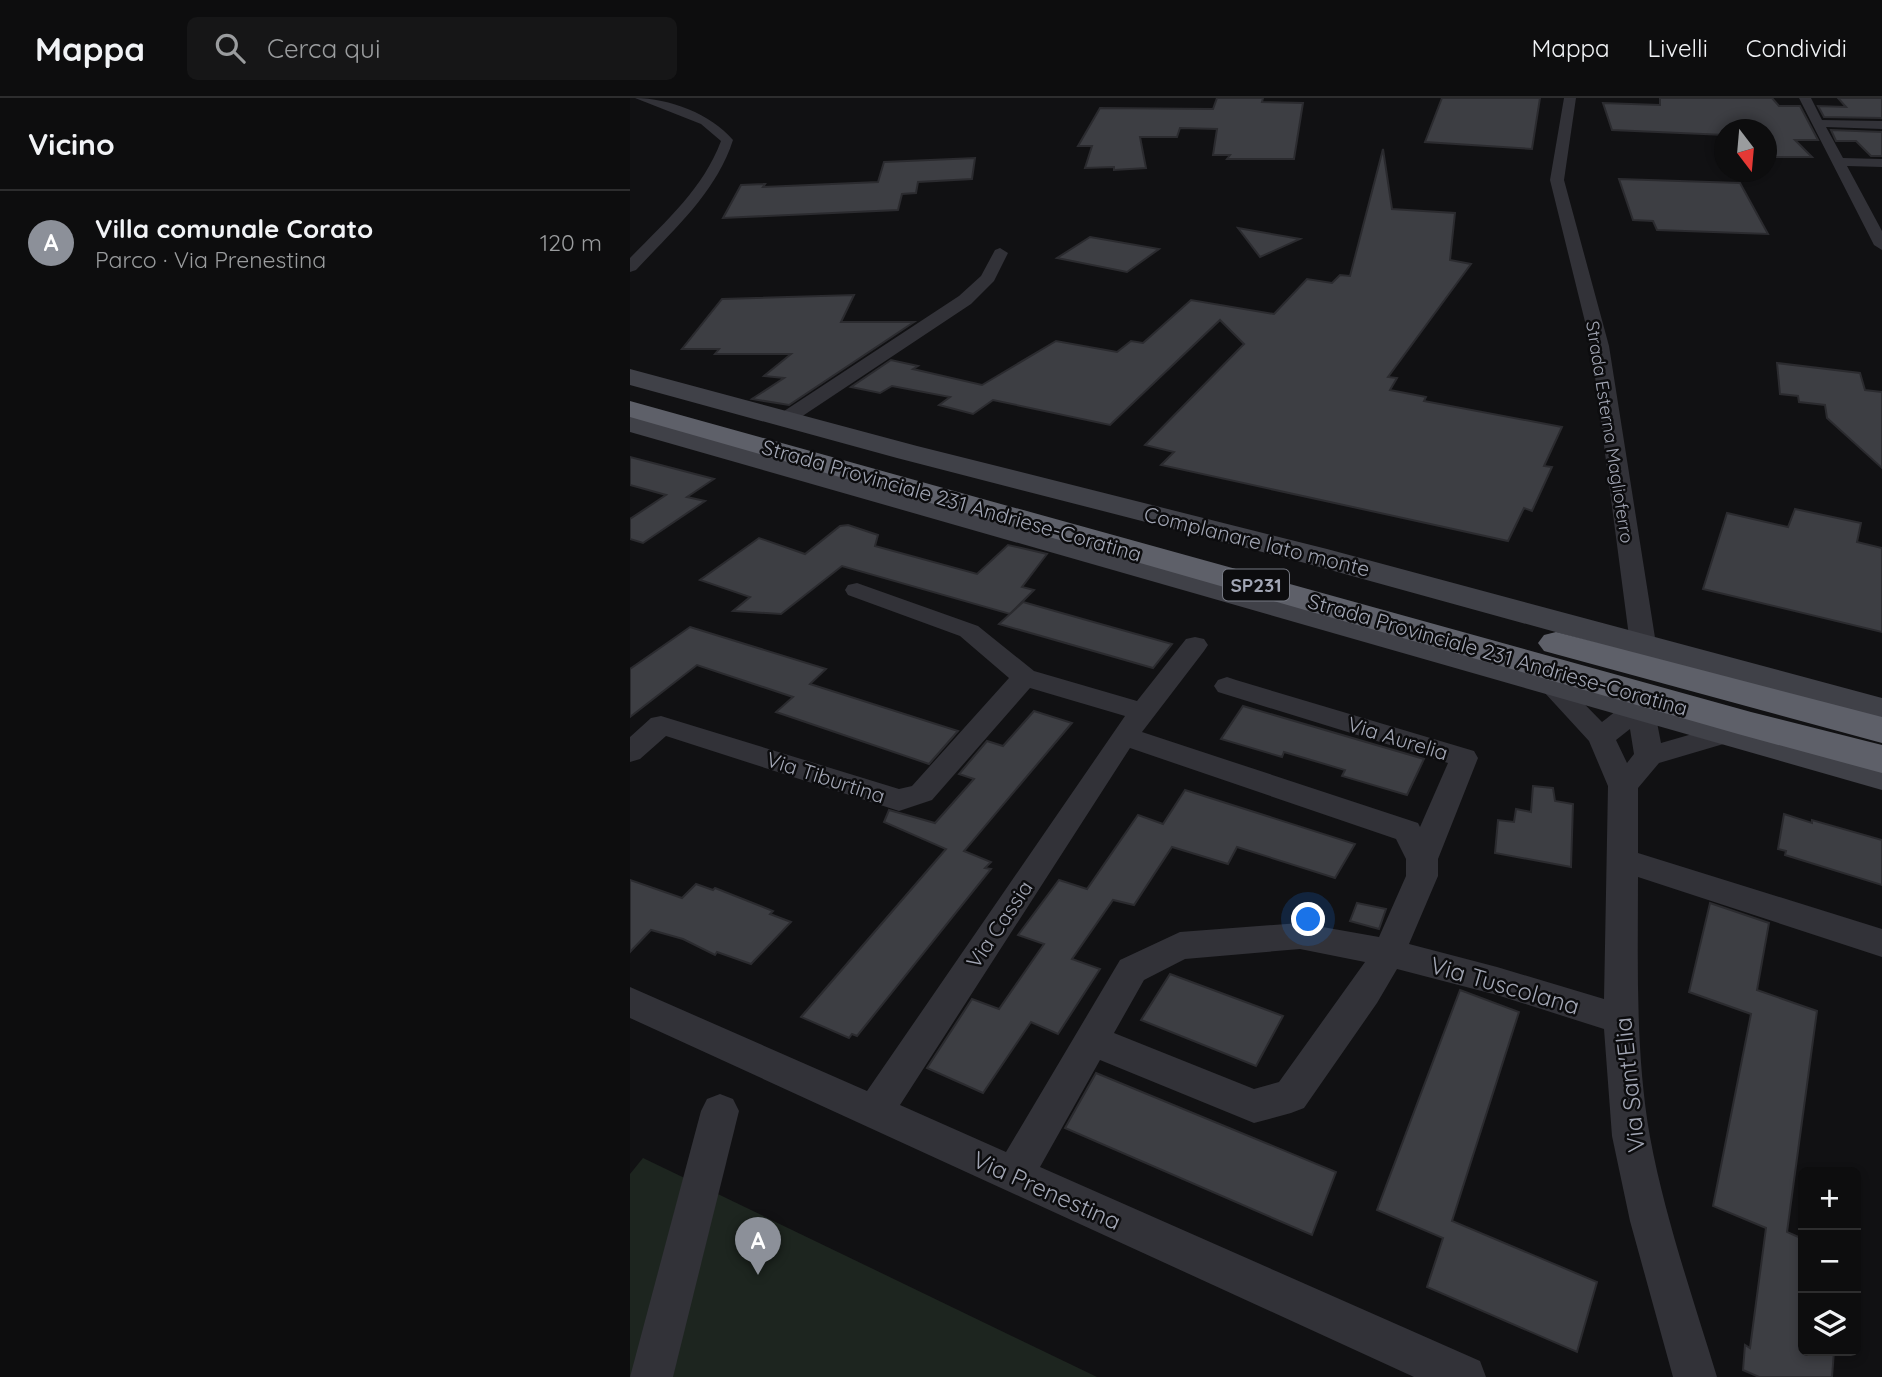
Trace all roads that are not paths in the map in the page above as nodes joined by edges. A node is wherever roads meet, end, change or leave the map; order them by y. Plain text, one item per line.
1 (641, 98) edge
2 (1570, 98) edge
3 (1805, 98) edge
4 (1818, 123) junction
5 (1882, 125) edge
6 (1838, 162) junction
7 (1882, 163) edge
8 (1882, 245) edge
9 (1000, 253) dead end
10 (630, 267) edge
11 (630, 377) edge
12 (630, 393) edge
13 (630, 409) edge
14 (785, 419) junction
15 (630, 423) edge
16 (857, 590) dead end
17 (1195, 645) dead end
18 (1643, 645) junction
19 (1025, 677) junction
20 (1546, 680) junction
21 (1227, 686) dead end
22 (1640, 707) junction
23 (1882, 709) edge
24 (1133, 724) junction
25 (1882, 730) edge
26 (1727, 733) junction
27 (1601, 737) junction
28 (630, 752) edge
29 (1649, 756) junction
30 (1882, 759) edge
31 (1882, 776) edge
32 (1623, 786) junction
33 (1422, 859) junction
34 (1623, 860) junction
35 (1882, 943) edge
36 (1389, 953) junction
37 (630, 1002) edge
38 (1621, 1019) junction
39 (1091, 1040) junction
40 (720, 1111) dead end
41 (874, 1112) junction
42 (1014, 1175) junction
43 (652, 1377) edge
44 (1464, 1377) edge
45 (1695, 1377) edge

1 - 10 street
2 - 18 street, Strada Esterna Maglioferro
3 - 4 street
4 - 5 street
4 - 6 street
6 - 7 street
6 - 8 street
9 - 14 street
11 - 14 street, Complanare lato monte
12 - 25 highway, Strada Provinciale 231 Andriese-Coratina / SP231
13 - 30 highway, Strada Provinciale 231 Andriese-Coratina / SP231
14 - 18 street, Complanare lato monte
15 - 20 street
16 - 19 street
17 - 24 street, Via Cassia
18 - 23 street, Complanare lato monte
19 - 24 street
19 - 28 street, Via Tiburtina
20 - 22 street
20 - 27 street, Via Sant'Elia
21 - 33 street, Via Aurelia
22 - 26 street
22 - 27 street
22 - 29 street
24 - 33 street
24 - 41 street, Via Cassia
26 - 29 street
26 - 31 street
27 - 32 street, Via Sant'Elia
29 - 32 street
32 - 34 street, Via Sant'Elia
33 - 36 street
34 - 35 street
34 - 38 street, Via Sant'Elia
36 - 38 street, Via Tuscolana
36 - 39 street, Via Tuscolana
36 - 39 street
37 - 41 street, Via Prenestina
38 - 45 street, Via Sant'Elia
39 - 42 street, Via Tuscolana
40 - 43 street
41 - 42 street, Via Prenestina
42 - 44 street, Via Prenestina

